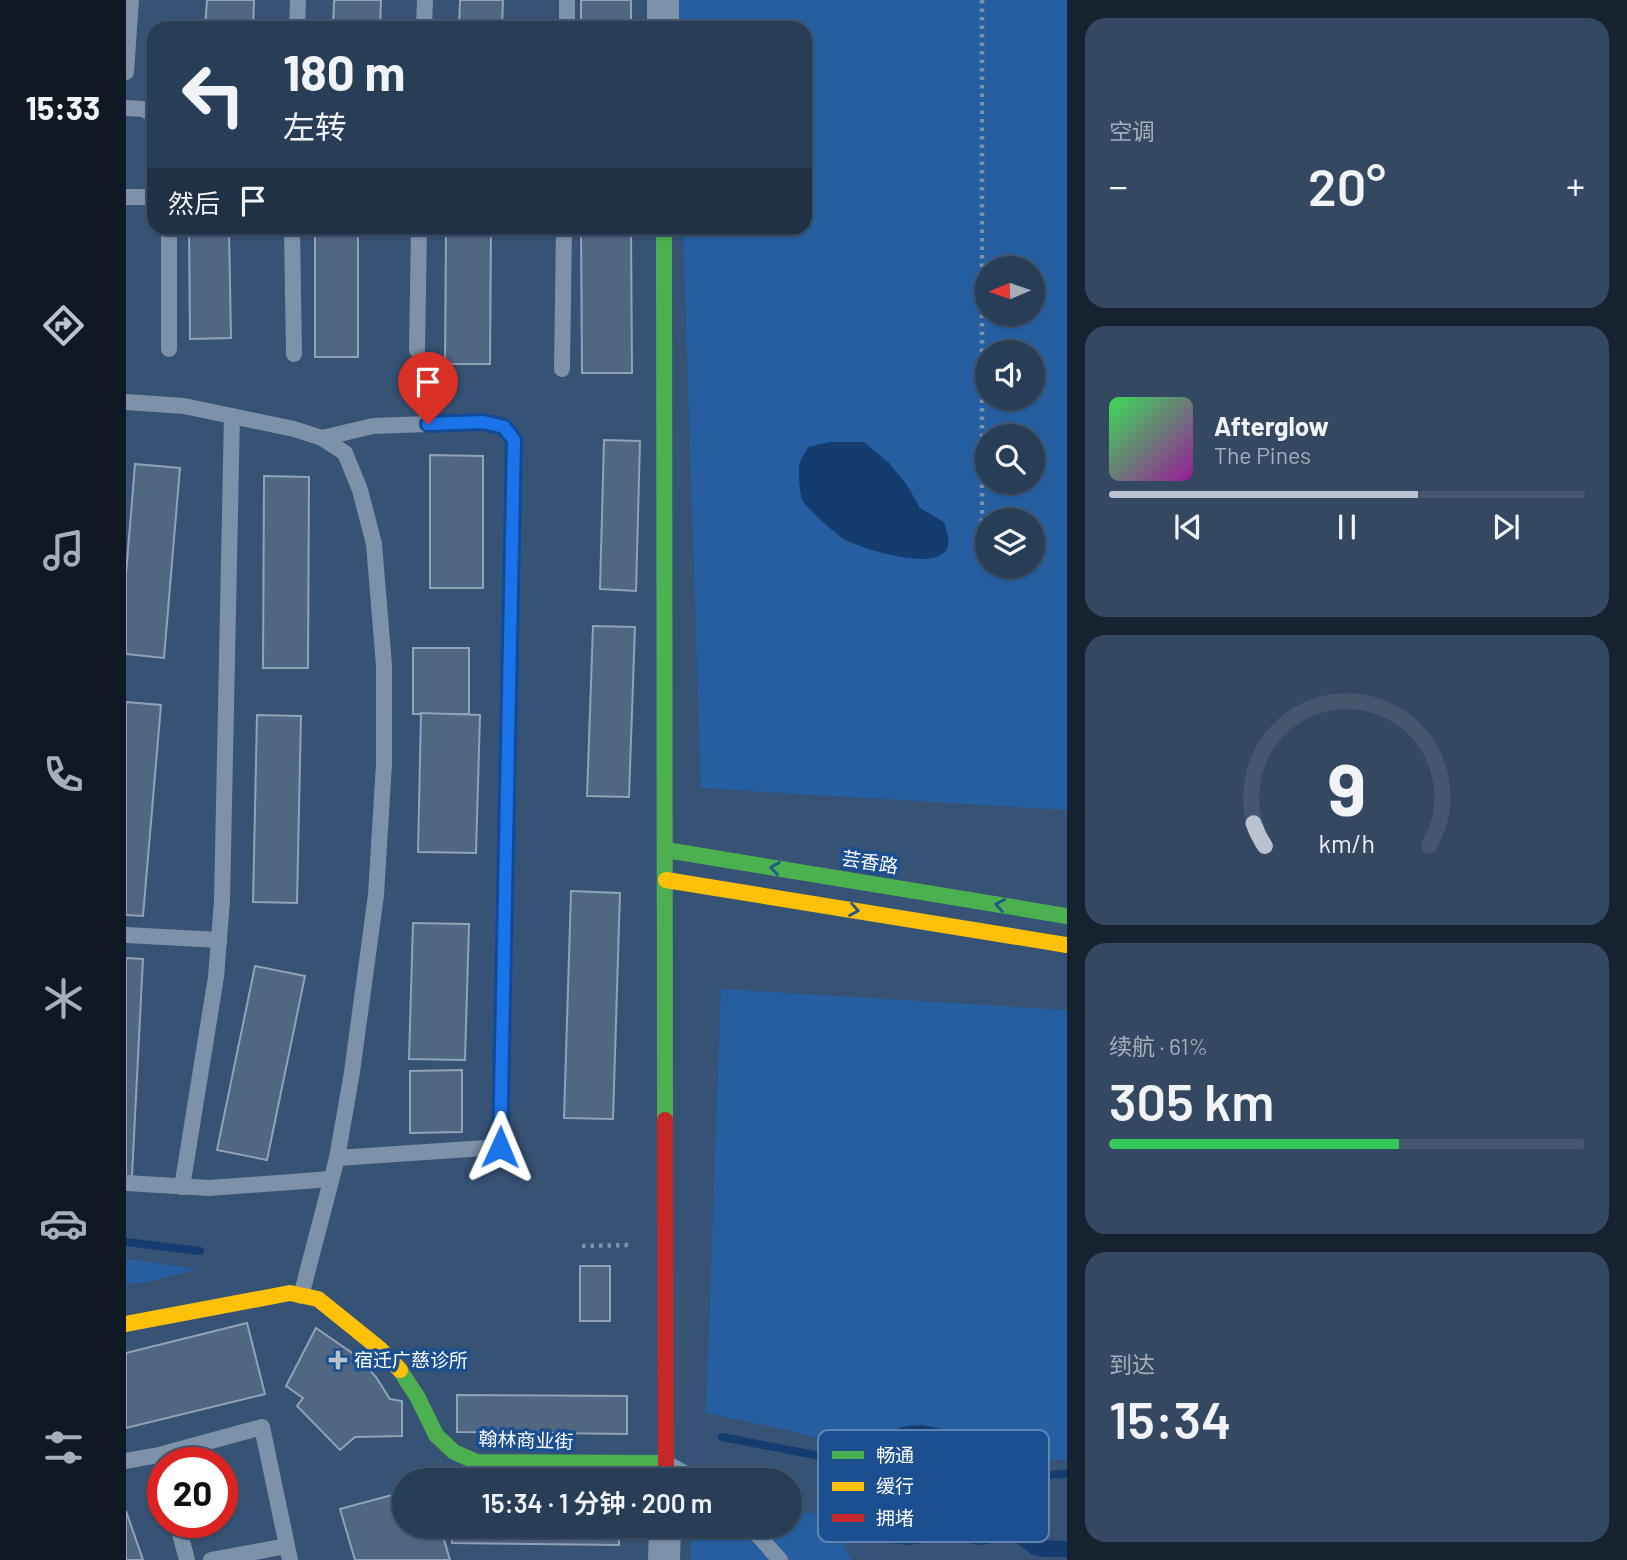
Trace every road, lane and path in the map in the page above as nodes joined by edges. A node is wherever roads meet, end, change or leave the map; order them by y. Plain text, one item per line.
1 (131, 0) edge
2 (298, 0) edge
3 (425, 0) edge
4 (567, 0) edge
5 (663, 0) edge
6 (982, 0) edge
7 (297, 21) edge
8 (424, 21) edge
9 (567, 21) edge
10 (663, 21) edge
11 (126, 72) edge
12 (126, 108) edge
13 (147, 112) edge
14 (126, 197) edge
15 (147, 197) edge
16 (169, 235) edge
17 (292, 235) edge
18 (419, 235) edge
19 (564, 235) edge
20 (664, 235) edge
21 (169, 349) dead end
22 (418, 349) dead end
23 (294, 354) dead end
24 (562, 369) dead end
25 (126, 402) edge
26 (232, 416) junction
27 (322, 438) junction
28 (982, 508) edge
29 (666, 850) junction
30 (666, 880) junction
31 (1067, 916) edge
32 (126, 935) edge
33 (219, 940) junction
34 (1067, 945) edge
35 (337, 1158) junction
36 (331, 1179) junction
37 (126, 1184) edge
38 (182, 1187) junction
39 (666, 1245) junction
40 (582, 1246) dead end
41 (301, 1296) junction
42 (126, 1324) edge
43 (204, 1447) edge
44 (126, 1461) edge
45 (147, 1462) edge
46 (666, 1463) junction
47 (666, 1468) edge
48 (675, 1468) edge
49 (181, 1538) edge
50 (665, 1538) edge
51 (761, 1538) edge
52 (289, 1553) edge
53 (187, 1560) edge
54 (211, 1560) edge
55 (664, 1560) edge
56 (780, 1560) edge

1 - 11 lane
2 - 7 lane
3 - 8 lane
4 - 9 lane
5 - 10 street
6 - 28 path
12 - 13 lane
14 - 15 lane
16 - 21 lane
17 - 23 lane
18 - 22 lane
19 - 24 lane
20 - 29 street
25 - 26 lane
26 - 27 lane
26 - 33 lane
27 - 35 lane
27 - 35 lane
29 - 30 street
31 -> 29 street, 芸香路
30 -> 34 street
30 - 39 street
32 - 33 lane
33 - 38 lane
35 - 36 lane
36 - 38 lane
36 - 41 lane
37 - 38 lane
39 - 40 path
39 - 46 street
41 - 42 street, 翰林商业街
41 - 46 street, 翰林商业街
43 - 52 lane
44 - 45 lane
46 - 47 street
46 - 48 lane
49 - 53 lane
50 - 55 street
51 - 56 lane
52 - 54 lane

